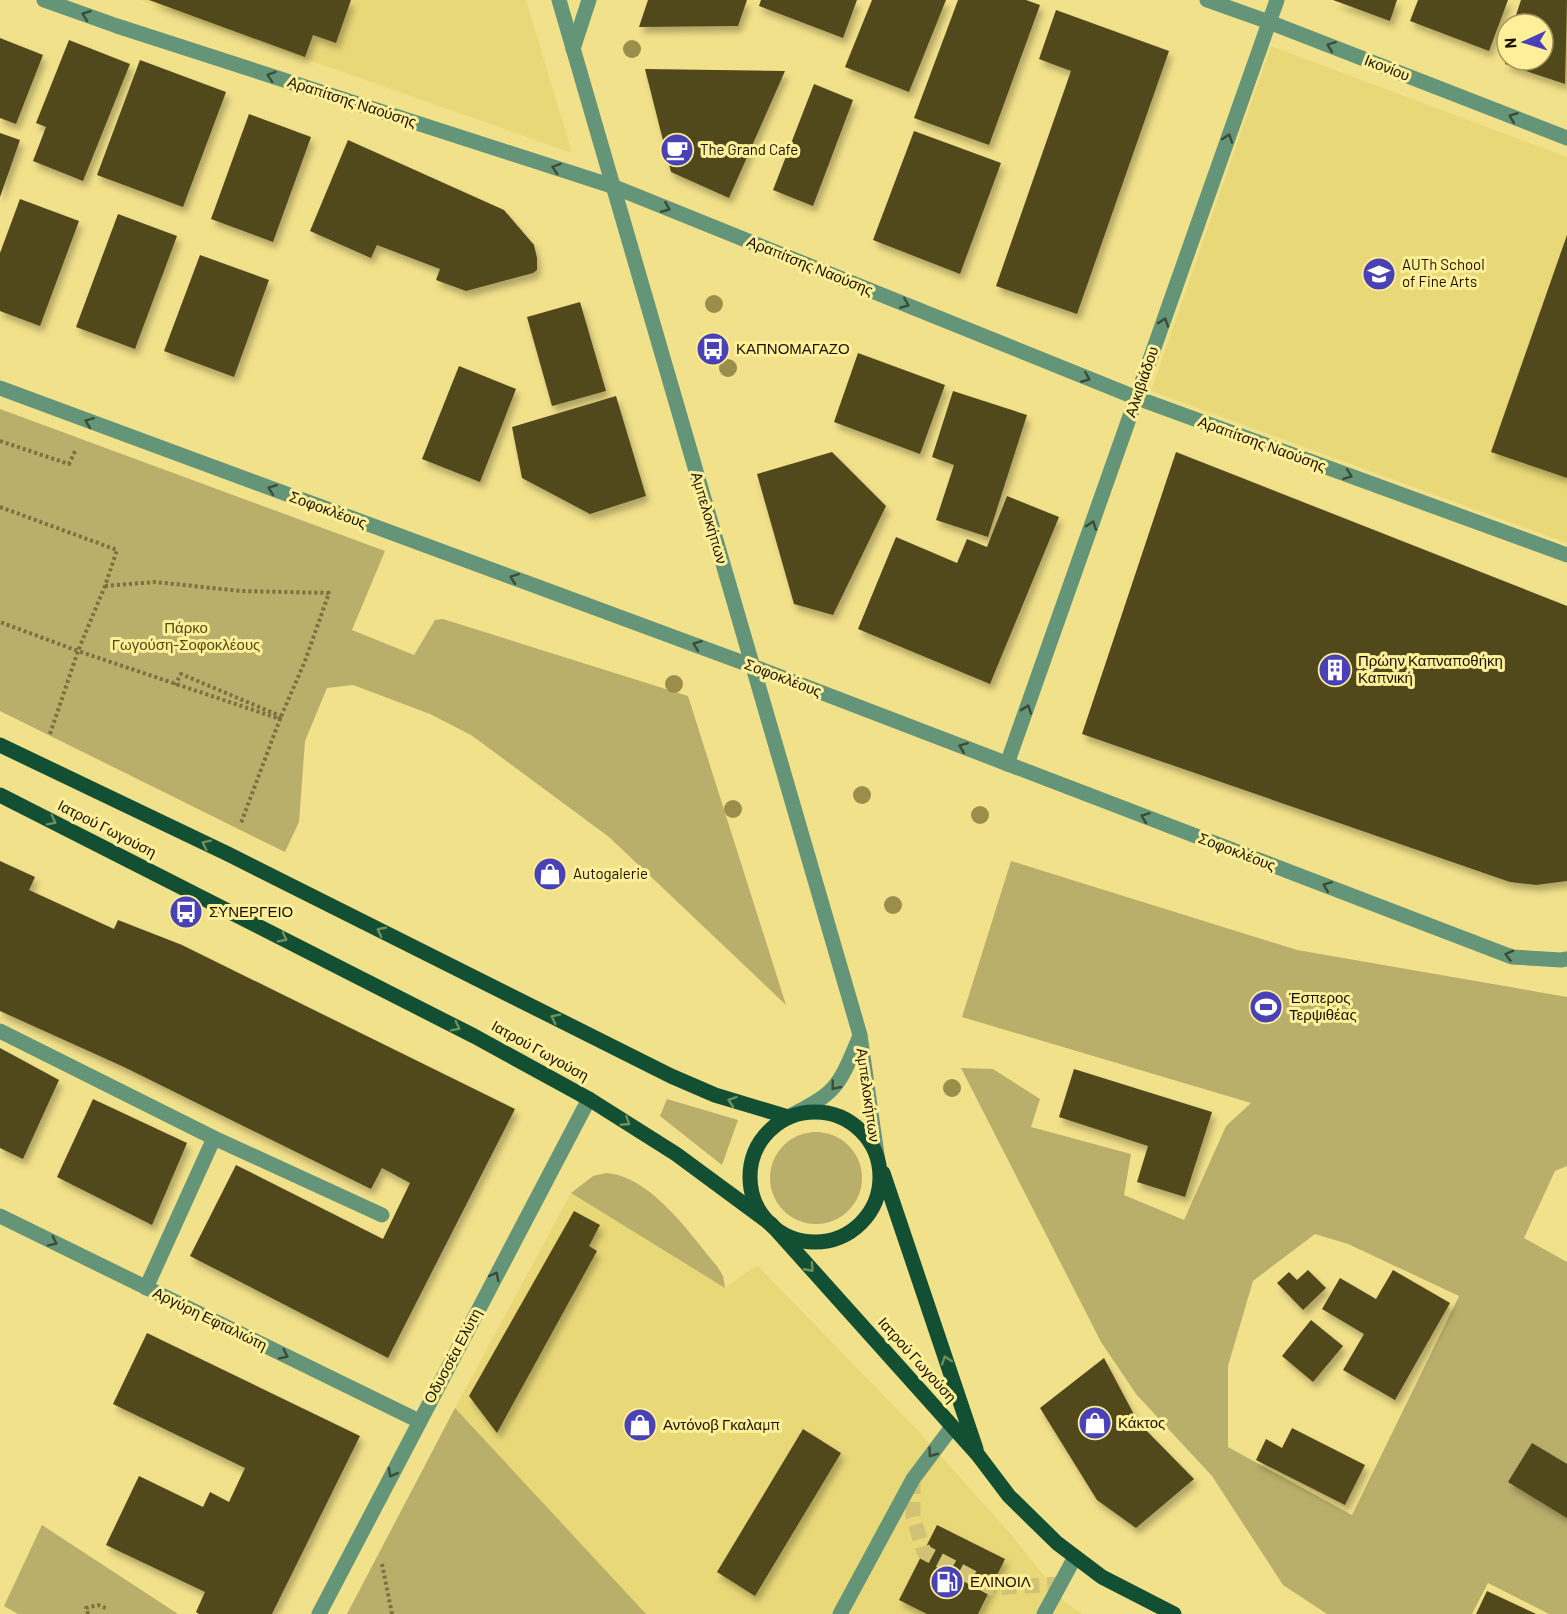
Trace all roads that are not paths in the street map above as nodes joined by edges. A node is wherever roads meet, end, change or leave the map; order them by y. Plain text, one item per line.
1 (44, 0) edge
2 (559, 0) edge
3 (589, 0) edge
4 (1207, 0) edge
5 (1276, 0) edge
6 (1269, 22) junction
7 (573, 49) junction
8 (1567, 138) edge
9 (612, 186) junction
10 (0, 387) edge
11 (1137, 398) junction
12 (1567, 555) edge
13 (752, 666) junction
14 (0, 745) edge
15 (1008, 764) junction
16 (0, 795) edge
17 (1567, 959) edge
18 (0, 1031) edge
19 (860, 1035) junction
20 (589, 1099) junction
21 (788, 1117) junction
22 (214, 1138) junction
23 (877, 1155) junction
24 (382, 1215) dead end
25 (0, 1216) edge
26 (771, 1224) junction
27 (146, 1288) junction
28 (419, 1421) junction
29 (952, 1427) junction
30 (978, 1455) junction
31 (1075, 1557) junction
32 (319, 1614) edge
33 (840, 1614) edge
34 (1044, 1614) edge
35 (1174, 1614) edge

9 -> 1 street, Αραπίτσης Ναούσης
2 - 7 street, Αμπελοκήπων
3 - 7 street
4 - 6 street, Ικονίου
5 - 6 street, Αλκιβιάδου
8 -> 6 street, Ικονίου
11 -> 6 street, Αλκιβιάδου
7 - 9 street, Αμπελοκήπων
9 -> 11 street, Αραπίτσης Ναούσης
9 - 13 street, Αμπελοκήπων
13 -> 10 street, Σοφοκλέους
11 -> 12 street, Αραπίτσης Ναούσης
15 -> 11 street, Αλκιβιάδου
15 -> 13 street, Σοφοκλέους
13 - 19 street, Αμπελοκήπων
21 -> 14 main road, Ιατρού Γωγούση
17 -> 15 street, Σοφοκλέους
16 -> 20 main road, Ιατρού Γωγούση
18 - 22 street
19 -> 21 street, Αμπελοκήπων
19 - 23 street, Αμπελοκήπων
20 -> 26 main road, Ιατρού Γωγούση
28 -> 20 street, Οδυσσέα Ελύτη
21 - 23 main road
21 - 26 main road
22 - 24 street
22 - 27 street
23 - 26 main road
30 -> 23 main road, Ιατρού Γωγούση
25 -> 27 street, Αργύρη Εφταλιώτη
26 -> 29 main road, Ιατρού Γωγούση
27 -> 28 street, Αργύρη Εφταλιώτη
28 -> 32 street, Οδυσσέα Ελύτη
29 - 30 main road, Ιατρού Γωγούση
29 -> 33 street
30 - 31 main road, Ιατρού Γωγούση
31 - 34 street
31 - 35 main road, Ιατρού Γωγούση

